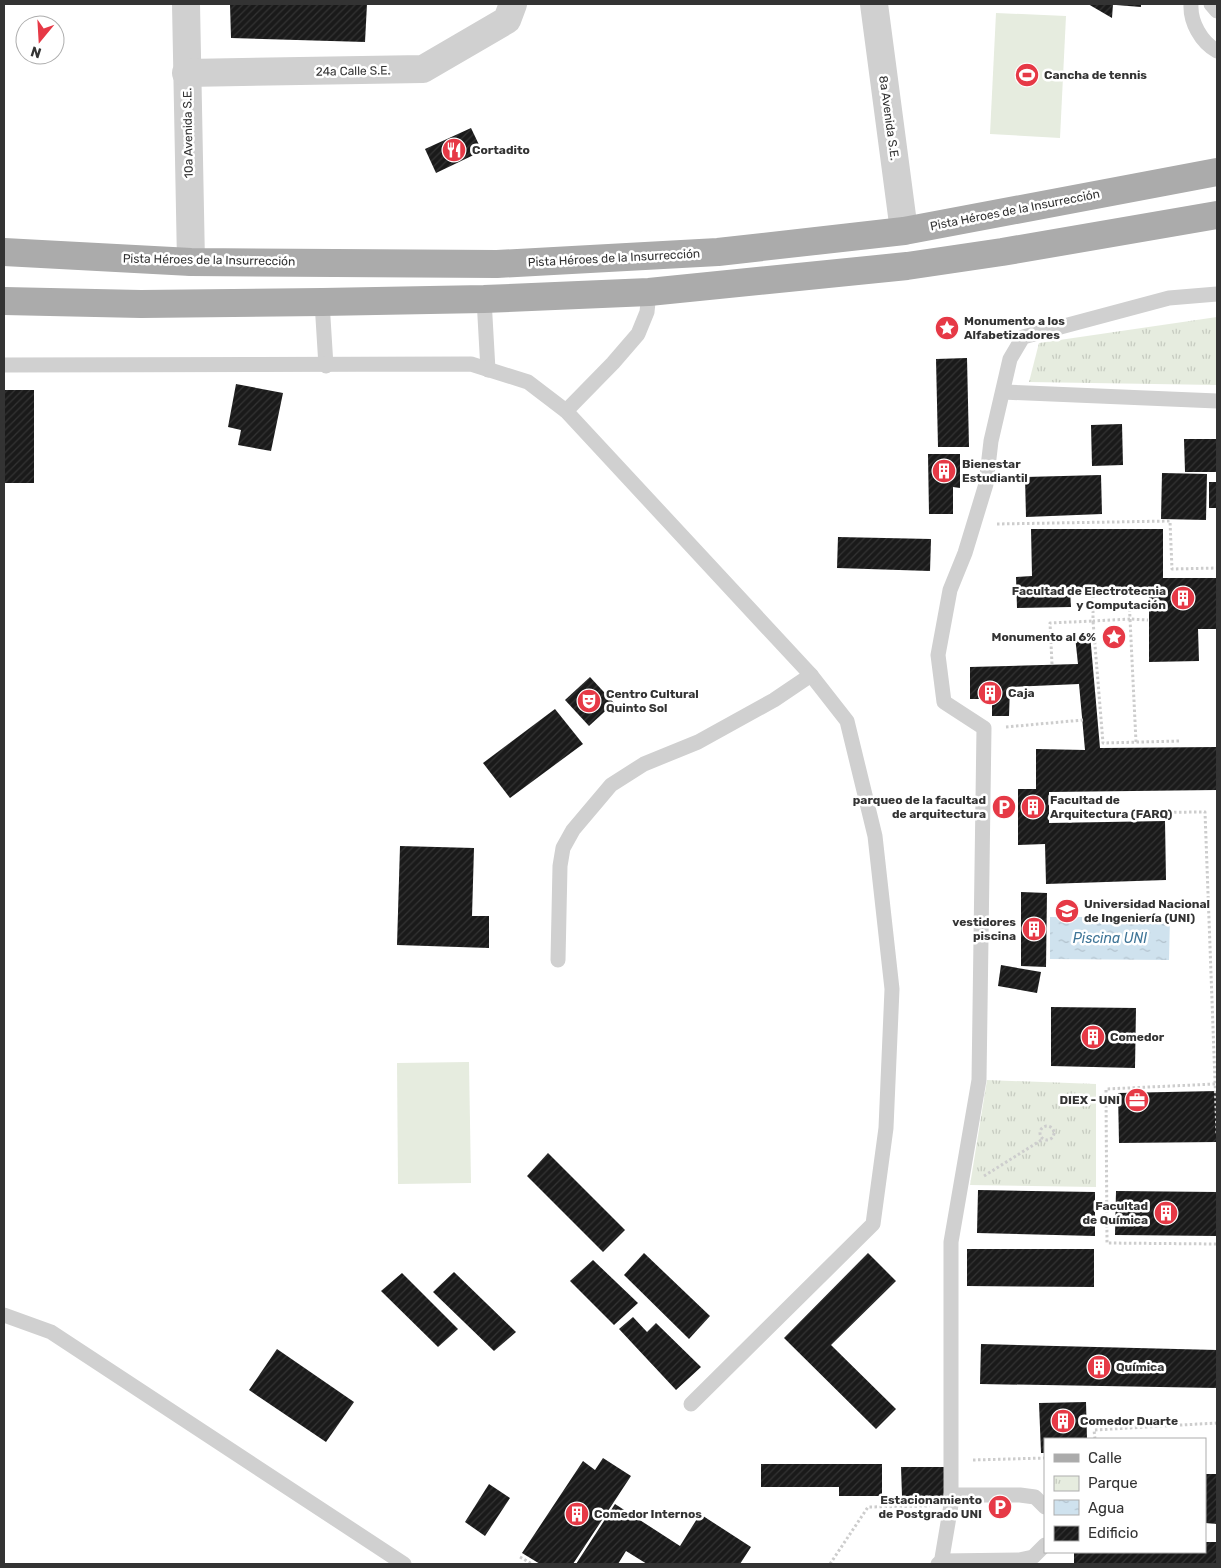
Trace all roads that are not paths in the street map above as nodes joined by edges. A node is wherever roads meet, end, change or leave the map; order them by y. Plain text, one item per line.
1 (186, 4) edge
2 (874, 4) edge
3 (1192, 4) edge
4 (1211, 4) edge
5 (1217, 11) edge
6 (510, 12) edge
7 (1217, 51) edge
8 (186, 73) junction
9 (1217, 172) edge
10 (1217, 215) edge
11 (904, 231) junction
12 (4, 252) edge
13 (191, 262) junction
14 (649, 292) junction
15 (1217, 294) edge
16 (484, 299) junction
17 (4, 301) edge
18 (322, 302) junction
19 (4, 365) edge
20 (326, 366) junction
21 (488, 370) junction
22 (1002, 392) junction
23 (1217, 401) edge
24 (566, 412) junction
25 (811, 675) junction
26 (558, 960) dead end
27 (4, 1315) edge
28 (691, 1404) dead end
29 (950, 1500) junction
30 (1044, 1506) edge
31 (1044, 1546) edge
32 (940, 1563) edge
33 (404, 1564) edge

1 - 8 street, 10a Avenida S.E.
2 - 11 street, 8a Avenida S.E.
3 - 7 lane
4 - 5 lane
6 - 8 street, 24a Calle S.E.
8 - 13 street, 10a Avenida S.E.
9 - 11 main road, Pista Héroes de la Insurrección
10 - 14 main road
11 - 13 main road, Pista Héroes de la Insurrección
12 - 13 main road, Pista Héroes de la Insurrección
14 - 16 main road
14 - 24 lane
15 - 22 lane
16 - 18 main road
16 - 21 lane
17 - 18 main road
18 - 20 lane
19 - 20 lane
20 - 21 lane
21 - 24 lane
22 - 23 lane
22 - 29 lane
24 - 25 lane
25 - 26 lane
25 - 28 lane
27 - 33 lane
29 - 30 lane
29 - 32 lane
31 - 32 lane

